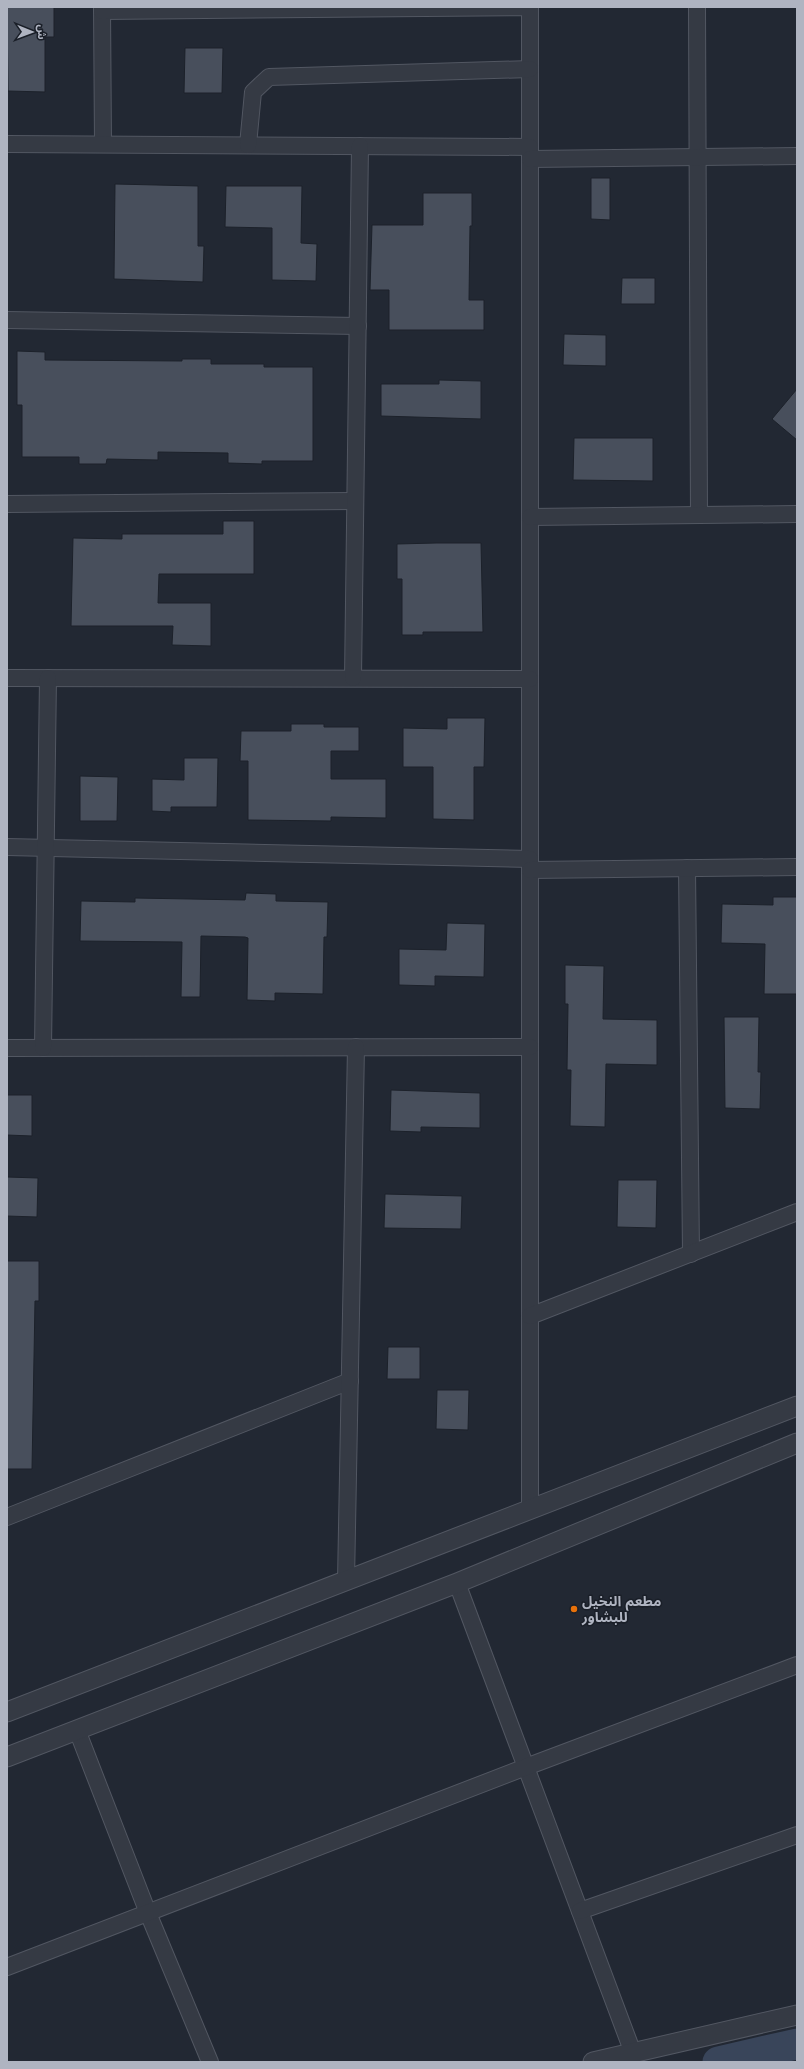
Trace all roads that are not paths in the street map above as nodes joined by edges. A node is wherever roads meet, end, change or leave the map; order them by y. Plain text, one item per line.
1 (697, 7) edge
2 (102, 9) edge
3 (530, 69) junction
4 (7, 144) edge
5 (103, 144) junction
6 (248, 145) junction
7 (360, 146) junction
8 (530, 153) junction
9 (797, 156) edge
10 (698, 157) junction
11 (7, 320) edge
12 (358, 326) junction
13 (355, 501) junction
14 (7, 504) edge
15 (797, 514) edge
16 (699, 515) junction
17 (530, 517) junction
18 (7, 678) edge
19 (48, 678) junction
20 (353, 678) junction
21 (530, 679) junction
22 (7, 847) edge
23 (46, 848) junction
24 (530, 864) junction
25 (797, 867) edge
26 (687, 868) junction
27 (356, 1047) junction
28 (530, 1047) junction
29 (7, 1048) edge
30 (44, 1048) junction
31 (797, 1212) edge
32 (691, 1254) junction
33 (530, 1316) junction
34 (350, 1381) junction
35 (797, 1406) edge
36 (797, 1443) edge
37 (530, 1509) junction
38 (7, 1517) edge
39 (346, 1581) junction
40 (458, 1583) junction
41 (797, 1665) edge
42 (7, 1712) edge
43 (76, 1730) junction
44 (7, 1757) edge
45 (526, 1767) junction
46 (797, 1835) edge
47 (580, 1910) junction
48 (148, 1913) junction
49 (7, 1967) edge
50 (797, 2015) edge
51 (633, 2053) junction
52 (210, 2062) edge
53 (593, 2062) edge

1 - 10 street
2 - 3 street
2 - 5 street
3 - 6 street
3 - 8 street
4 - 5 street
5 - 6 street
6 - 7 street
7 - 8 street
7 - 12 street
8 - 10 street
8 - 17 street
9 - 10 street
10 - 16 street
11 - 12 street
12 - 13 street
13 - 14 street
13 - 20 street
15 - 16 street
16 - 17 street
17 - 21 street
18 - 19 street
19 - 20 street
19 - 23 street
20 - 21 street
21 - 24 street
22 - 23 street
23 - 24 street
23 - 30 street
24 - 26 street
24 - 28 street
25 - 26 street
26 - 32 street
27 - 28 street
27 - 30 street
27 - 34 street
28 - 33 street
29 - 30 street
31 - 32 street
32 - 33 street
33 - 37 street
34 - 38 street
34 - 39 street
35 - 37 street
36 - 40 street
37 - 39 street
39 - 42 street
40 - 43 street
40 - 45 street
41 - 45 street
43 - 44 street
43 - 48 street
45 - 47 street
45 - 48 street
46 - 47 street
47 - 51 street
48 - 49 street
48 - 52 street
50 - 51 street
51 - 53 street

